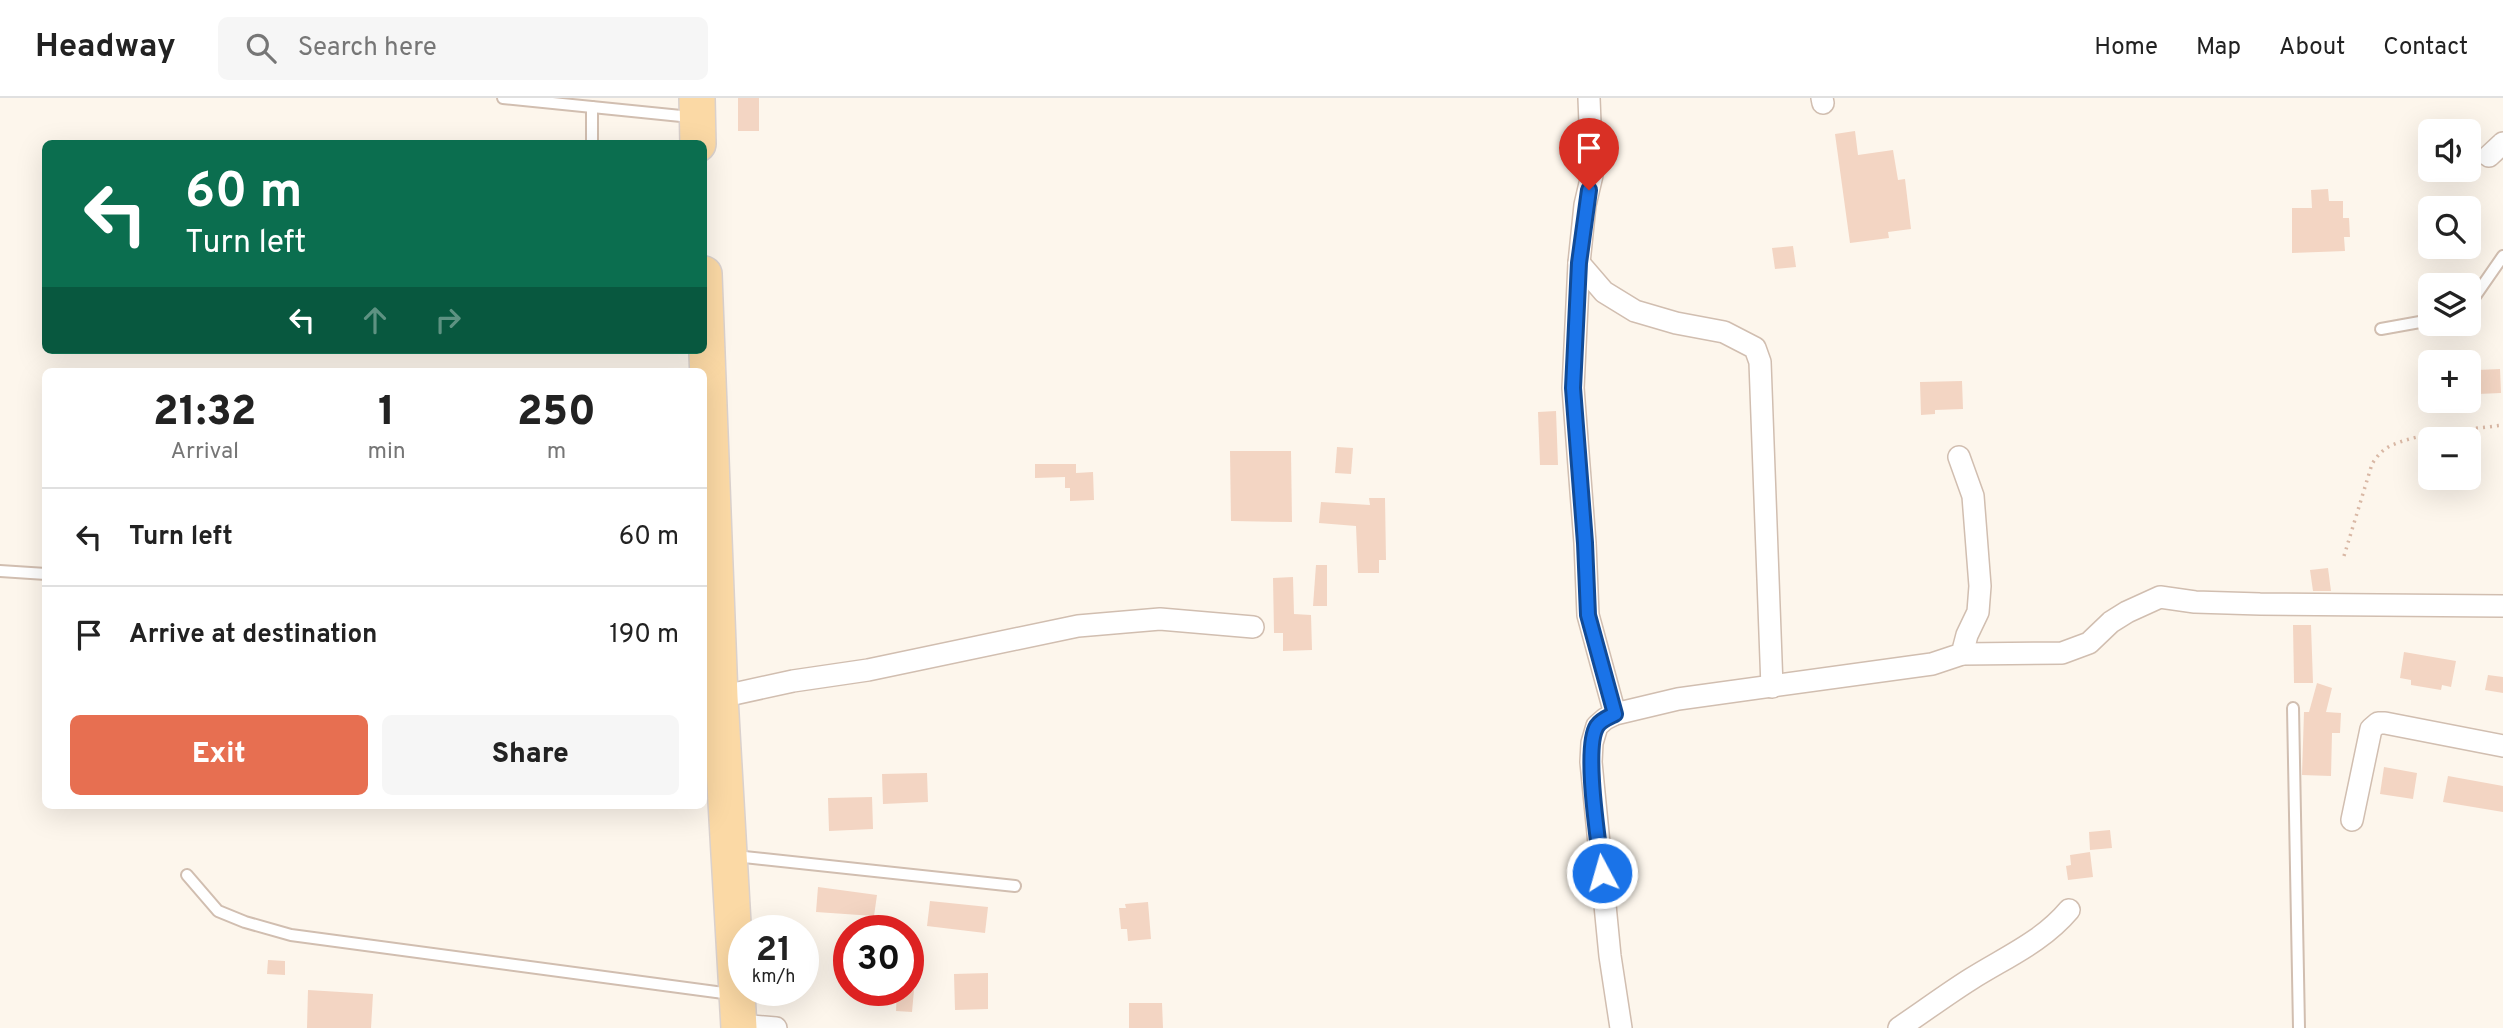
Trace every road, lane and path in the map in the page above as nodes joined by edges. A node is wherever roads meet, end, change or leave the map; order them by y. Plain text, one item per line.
1 (503, 98) edge
2 (1589, 98) edge
3 (592, 107) junction
4 (697, 120) edge
5 (592, 140) edge
6 (2503, 256) edge
7 (1579, 263) junction
8 (2481, 288) edge
9 (2418, 322) edge
10 (2381, 329) dead end
11 (2503, 425) edge
12 (707, 433) edge
13 (1959, 457) dead end
14 (2344, 556) dead end
15 (0, 571) edge
16 (42, 574) edge
17 (710, 592) edge
18 (2503, 606) edge
19 (1253, 627) dead end
20 (1962, 654) junction
21 (1772, 687) junction
22 (720, 697) junction
23 (2293, 708) dead end
24 (1615, 714) junction
25 (2503, 746) edge
26 (2352, 820) dead end
27 (729, 855) junction
28 (187, 875) dead end
29 (1015, 886) dead end
30 (2069, 910) dead end
31 (738, 1016) edge
32 (776, 1028) edge
33 (1621, 1028) edge
34 (1899, 1028) edge
35 (2299, 1028) edge

1 - 3 lane
2 - 7 street
3 - 4 lane
3 - 5 lane
6 - 8 lane
7 - 21 street
7 - 24 street
9 - 10 lane
11 - 14 path
12 - 17 main road
13 - 20 street
15 - 16 lane
17 - 22 main road
18 - 20 street
19 - 22 street
20 - 21 street
21 - 24 street
22 - 27 main road
23 - 35 lane
24 - 33 street
25 - 26 street
27 - 29 lane
27 - 31 main road
28 - 31 lane
30 - 34 street
31 - 32 street

